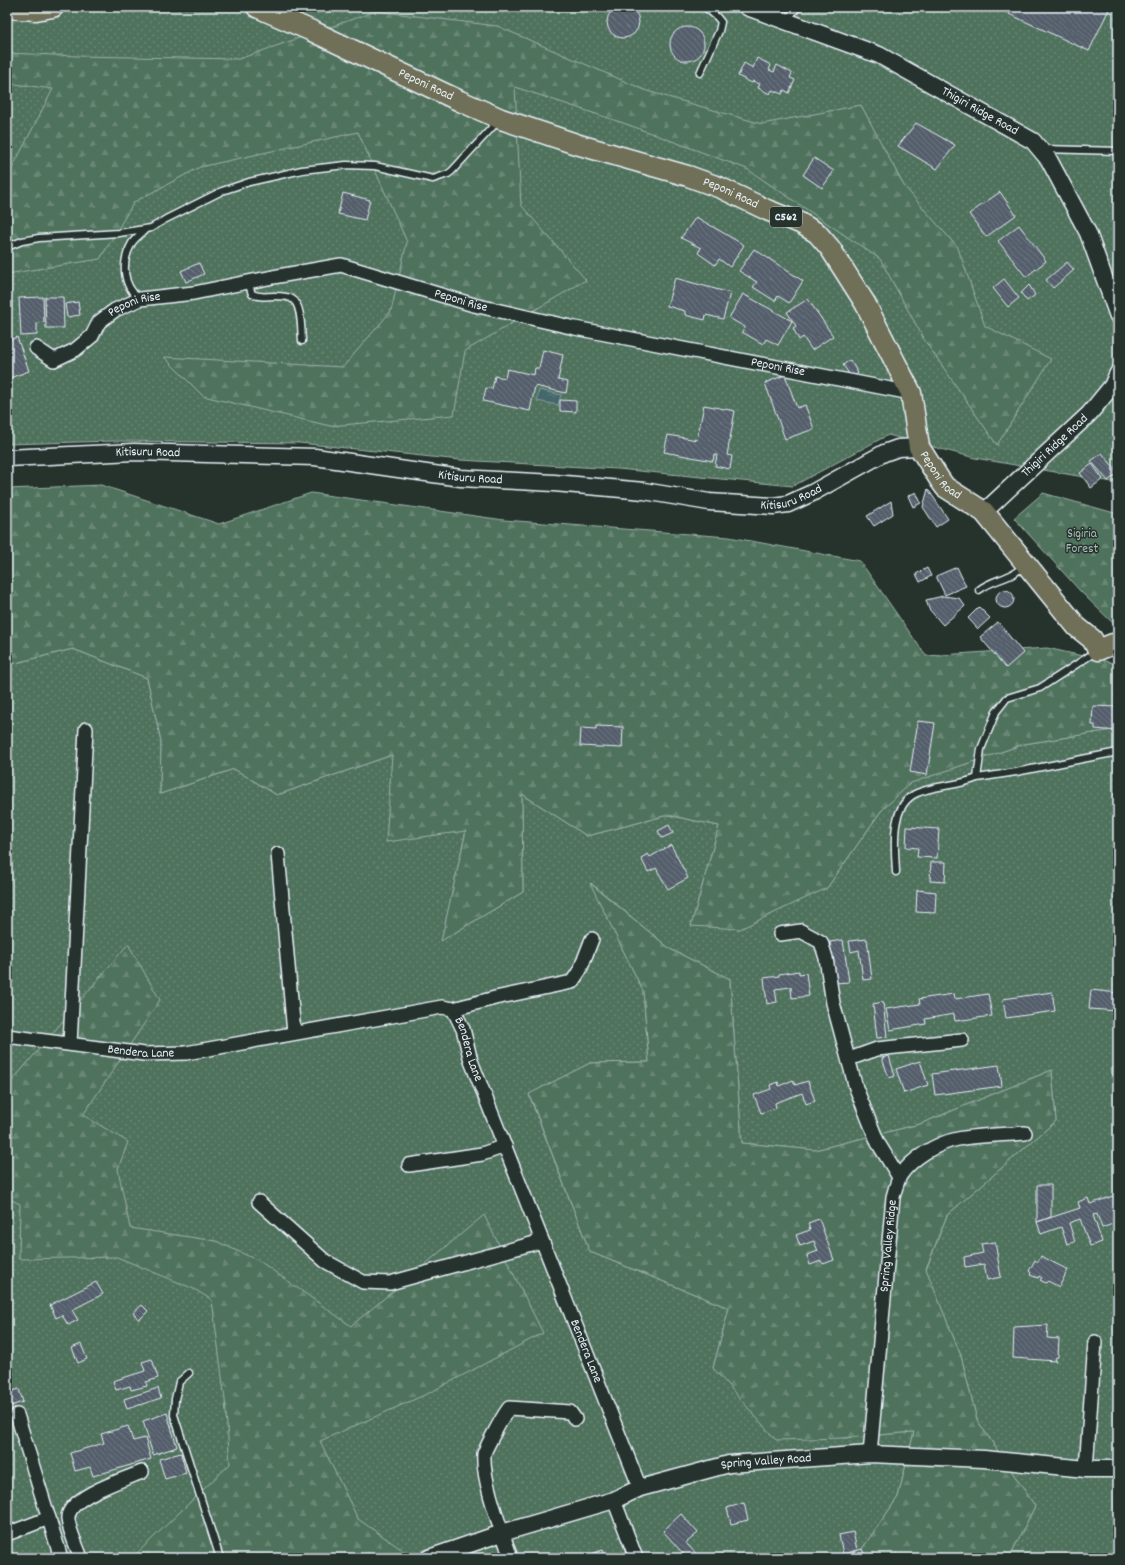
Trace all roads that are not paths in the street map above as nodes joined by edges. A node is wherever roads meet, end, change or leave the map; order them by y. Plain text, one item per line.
1 (53, 7) edge
2 (257, 7) edge
3 (705, 7) edge
4 (747, 7) edge
5 (798, 7) edge
6 (7, 8) edge
7 (786, 20) junction
8 (700, 72) dead end
9 (501, 119) junction
10 (1041, 149) junction
11 (1118, 151) edge
12 (145, 230) junction
13 (7, 247) edge
14 (248, 282) junction
15 (140, 299) junction
16 (1118, 316) edge
17 (302, 341) dead end
18 (36, 348) dead end
19 (1118, 373) edge
20 (911, 393) junction
21 (919, 447) junction
22 (7, 458) edge
23 (984, 512) junction
24 (1025, 564) junction
25 (979, 590) dead end
26 (1118, 645) edge
27 (1098, 650) junction
28 (86, 729) dead end
29 (1118, 752) edge
30 (977, 778) junction
31 (278, 854) dead end
32 (896, 872) dead end
33 (780, 934) dead end
34 (592, 939) dead end
35 (453, 1009) junction
36 (294, 1033) junction
37 (7, 1036) edge
38 (962, 1040) dead end
39 (70, 1044) junction
40 (849, 1059) junction
41 (1026, 1133) dead end
42 (505, 1146) junction
43 (409, 1164) dead end
44 (899, 1177) junction
45 (259, 1202) dead end
46 (542, 1241) junction
47 (1096, 1342) dead end
48 (188, 1372) dead end
49 (17, 1415) dead end
50 (575, 1419) dead end
51 (870, 1454) junction
52 (1086, 1469) junction
53 (1118, 1469) edge
54 (142, 1472) dead end
55 (640, 1488) junction
56 (614, 1500) junction
57 (49, 1518) junction
58 (502, 1533) junction
59 (7, 1534) edge
60 (61, 1558) edge
61 (81, 1558) edge
62 (220, 1558) edge
63 (429, 1558) edge
64 (511, 1558) edge
65 (636, 1558) edge

1 - 6 main road
2 - 9 main road, Peponi Road / C562
3 - 8 lane
4 - 7 street, Thigiri Ridge Road
5 - 7 lane
7 - 10 street, Thigiri Ridge Road
9 - 12 lane
9 - 20 main road, Peponi Road / C562
10 - 11 lane
10 - 16 street, Thigiri Ridge Road
12 - 13 lane
12 - 15 lane
14 - 15 street, Peponi Rise
14 - 17 lane
14 - 20 street, Peponi Rise
15 - 18 street, Peponi Rise
19 - 23 street, Thigiri Ridge Road
20 - 21 main road, Peponi Road / C562
21 - 22 street, Kitisuru Road
21 - 23 main road, Peponi Road / C562
23 - 24 main road, Peponi Road / C562
24 - 25 lane
24 - 27 main road, Peponi Road / C562
26 - 27 main road
27 - 30 lane
28 - 39 street
29 - 30 lane
30 - 32 lane
31 - 36 street
33 - 40 street
34 - 35 street
35 - 36 street, Bendera Lane
35 - 42 street, Bendera Lane
36 - 39 street, Bendera Lane
37 - 39 street, Bendera Lane
38 - 40 street
40 - 44 street
41 - 44 street, Spring Valley Ridge
42 - 43 street
42 - 46 street, Bendera Lane
44 - 51 street, Spring Valley Ridge
45 - 46 street
46 - 55 street, Bendera Lane
47 - 52 street
48 - 62 lane
49 - 57 street
50 - 58 street
51 - 52 street, Spring Valley Road
51 - 55 street, Spring Valley Road
52 - 53 street, Spring Valley Road
54 - 61 street
55 - 56 street, Spring Valley Road
56 - 58 street, Spring Valley Road
56 - 65 street
57 - 59 street
57 - 60 street
58 - 63 street, Spring Valley Road
58 - 64 street

